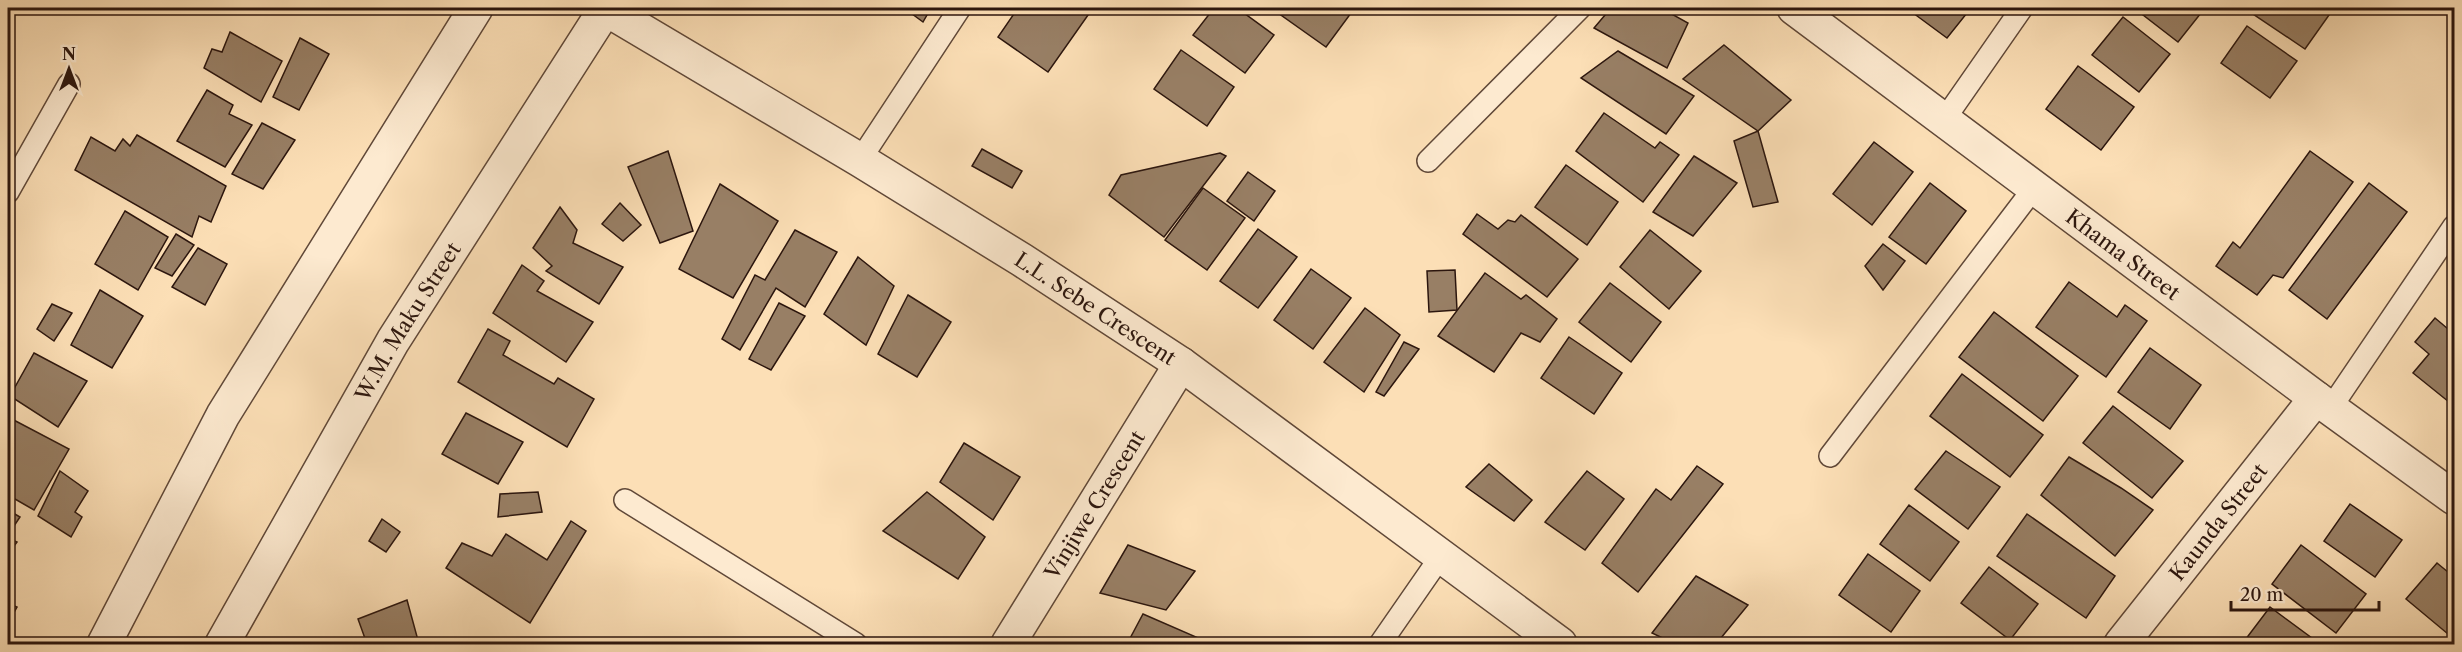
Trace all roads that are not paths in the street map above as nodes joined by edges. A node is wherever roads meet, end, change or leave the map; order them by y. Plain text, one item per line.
1 (476, 8) edge
2 (605, 8) edge
3 (960, 8) edge
4 (1580, 8) edge
5 (1794, 8) edge
6 (2022, 8) edge
7 (69, 84) dead end
8 (1944, 120) junction
9 (860, 160) junction
10 (1428, 161) dead end
11 (2034, 188) junction
12 (8, 192) edge
13 (2454, 226) edge
14 (1181, 364) junction
15 (2323, 404) junction
16 (1830, 456) dead end
17 (2454, 498) edge
18 (626, 500) dead end
19 (1441, 556) junction
20 (104, 645) edge
21 (222, 645) edge
22 (856, 645) edge
23 (1008, 645) edge
24 (1380, 645) edge
25 (1560, 645) edge
26 (2121, 645) edge

1 - 20 street
2 - 9 street, L.L. Sebe Crescent
2 - 21 street, W.M. Maku Street
3 - 9 lane
4 - 10 lane
5 - 8 street, Khama Street
6 - 8 lane
7 - 12 lane
8 - 11 street, Khama Street
9 - 14 street, L.L. Sebe Crescent
11 - 15 street, Khama Street
11 - 16 lane
13 - 15 lane
14 - 19 street, L.L. Sebe Crescent
14 - 23 street, Vinjiwe Crescent
15 - 17 street, Khama Street
15 - 26 street, Kaunda Street
18 - 22 lane
19 - 24 lane
19 - 25 street, L.L. Sebe Crescent

